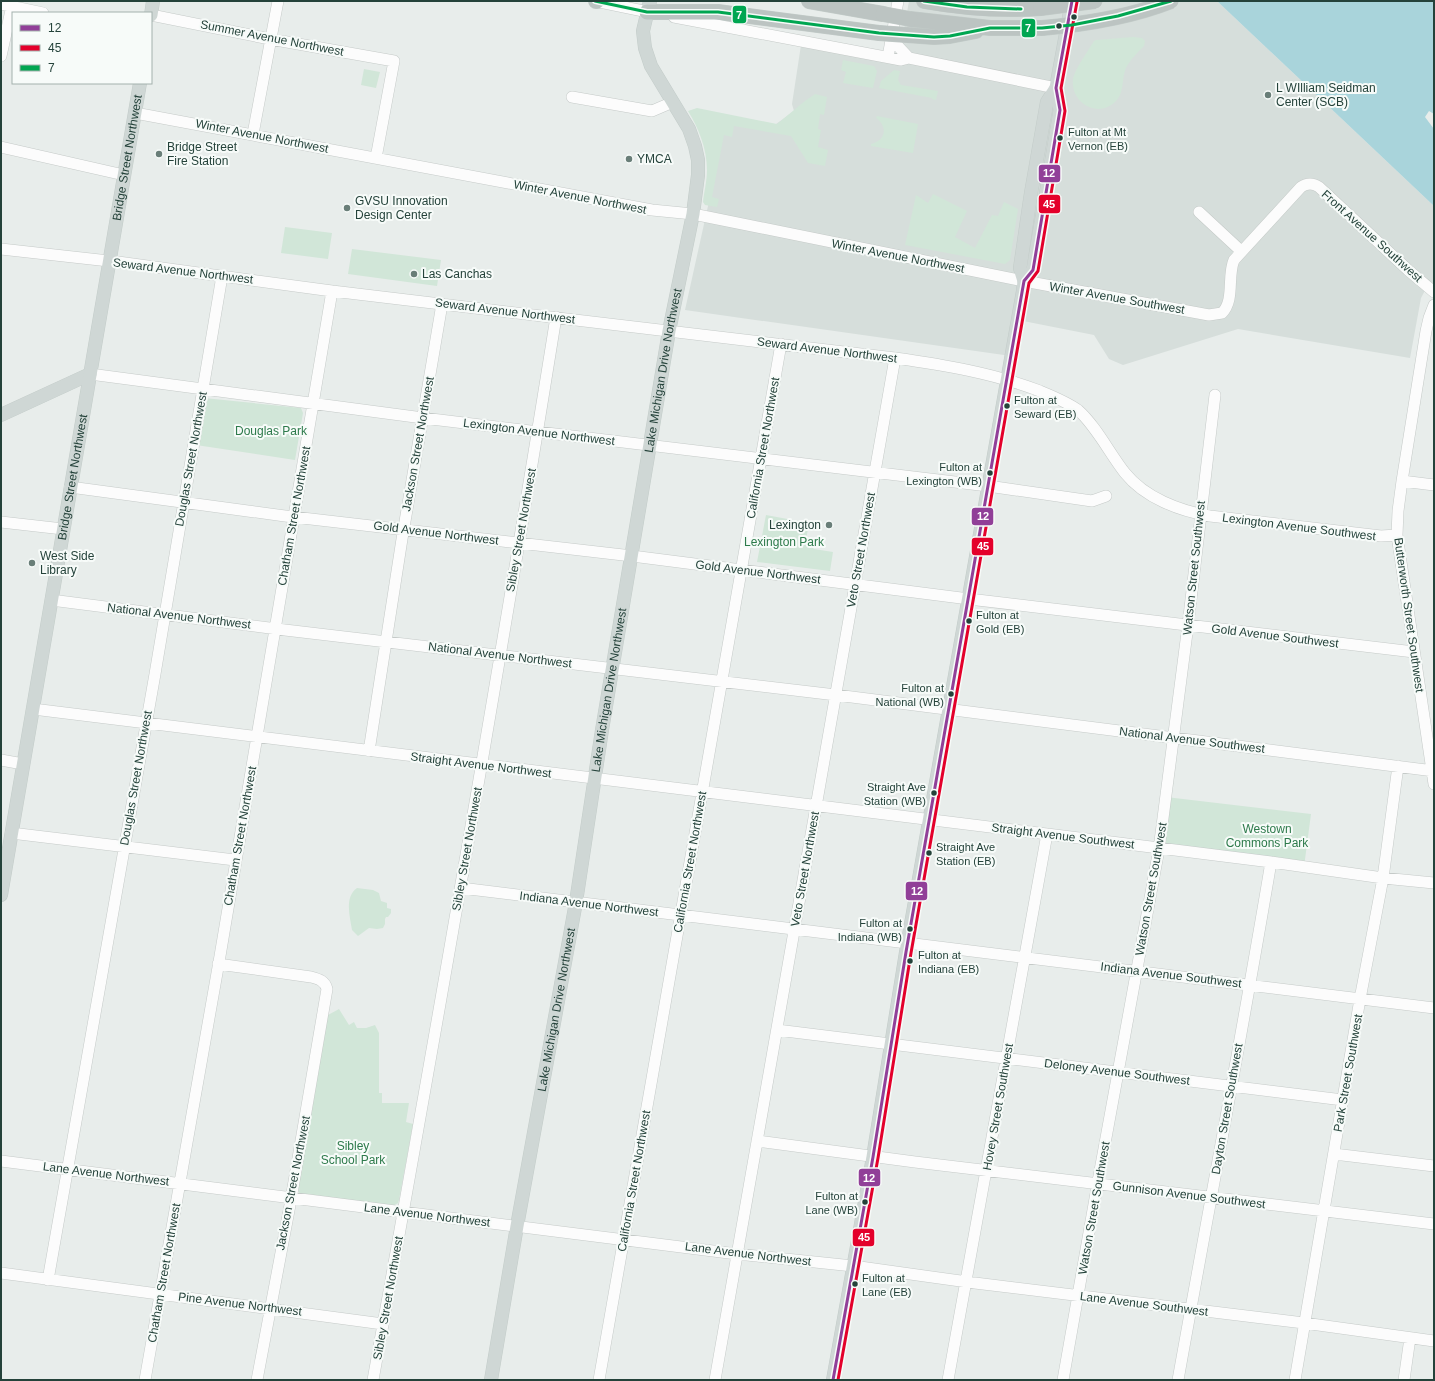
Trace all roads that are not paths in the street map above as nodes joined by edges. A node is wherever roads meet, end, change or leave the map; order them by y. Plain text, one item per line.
1 (153, 1) edge
2 (278, 1) edge
3 (596, 1) edge
4 (809, 1) edge
5 (898, 1) edge
6 (924, 1) edge
7 (1072, 1) edge
8 (1095, 1) edge
9 (1171, 1) edge
10 (9, 4) edge
11 (648, 6) edge
12 (39, 12) edge
13 (151, 12) edge
14 (152, 15) edge
15 (990, 28) junction
16 (893, 34) junction
17 (270, 39) junction
18 (1, 56) edge
19 (888, 57) junction
20 (909, 58) junction
21 (140, 84) edge
22 (1056, 88) junction
23 (572, 97) dead end
24 (673, 102) junction
25 (135, 112) junction
26 (253, 134) junction
27 (1, 147) edge
28 (376, 158) junction
29 (124, 174) junction
30 (1199, 212) dead end
31 (693, 214) junction
32 (1, 249) edge
33 (1241, 251) junction
34 (109, 261) junction
35 (222, 276) junction
36 (1024, 281) junction
37 (332, 291) junction
38 (1434, 292) edge
39 (442, 304) junction
40 (1434, 305) edge
41 (556, 317) junction
42 (669, 331) junction
43 (781, 344) junction
44 (895, 358) junction
45 (90, 374) junction
46 (1007, 380) junction
47 (203, 390) junction
48 (1215, 395) dead end
49 (313, 404) junction
50 (1, 415) edge
51 (423, 418) junction
52 (538, 431) junction
53 (651, 446) junction
54 (761, 460) junction
55 (875, 473) junction
56 (1402, 481) junction
57 (1434, 485) edge
58 (988, 486) junction
59 (70, 487) junction
60 (1106, 496) dead end
61 (184, 502) junction
62 (1200, 514) junction
63 (294, 517) junction
64 (1, 522) edge
65 (63, 529) junction
66 (404, 529) junction
67 (1397, 535) junction
68 (519, 543) junction
69 (632, 556) junction
70 (742, 570) junction
71 (855, 584) junction
72 (969, 599) junction
73 (51, 600) junction
74 (164, 614) junction
75 (1188, 625) junction
76 (275, 628) junction
77 (386, 641) junction
78 (1414, 652) junction
79 (500, 654) junction
80 (612, 668) junction
81 (722, 681) junction
82 (836, 695) junction
83 (33, 709) junction
84 (949, 710) junction
85 (146, 723) junction
86 (256, 737) junction
87 (1173, 737) junction
88 (369, 751) junction
89 (1, 760) edge
90 (23, 764) junction
91 (482, 765) junction
92 (1398, 766) junction
93 (1433, 771) edge
94 (595, 779) junction
95 (1434, 784) edge
96 (702, 792) junction
97 (816, 805) junction
98 (929, 820) junction
99 (12, 833) junction
100 (1048, 834) junction
101 (124, 846) junction
102 (1159, 849) junction
103 (235, 860) junction
104 (1271, 862) junction
105 (1383, 878) junction
106 (1434, 883) edge
107 (461, 888) junction
108 (1, 895) edge
109 (576, 902) junction
110 (681, 915) junction
111 (794, 929) junction
112 (908, 943) junction
113 (1025, 958) junction
114 (218, 964) junction
115 (1137, 971) junction
116 (1251, 985) junction
117 (1360, 999) junction
118 (1434, 1008) edge
119 (777, 1030) junction
120 (892, 1045) junction
121 (1007, 1058) junction
122 (1118, 1072) junction
123 (1231, 1086) junction
124 (1343, 1100) junction
125 (757, 1141) junction
126 (1334, 1154) junction
127 (873, 1156) junction
128 (1, 1161) edge
129 (1434, 1166) edge
130 (67, 1169) junction
131 (986, 1170) junction
132 (180, 1183) junction
133 (1098, 1183) junction
134 (291, 1198) junction
135 (1211, 1198) junction
136 (403, 1212) junction
137 (1324, 1212) junction
138 (1434, 1224) edge
139 (517, 1226) junction
140 (624, 1239) junction
141 (737, 1254) junction
142 (853, 1266) junction
143 (1, 1273) edge
144 (48, 1280) junction
145 (966, 1282) junction
146 (160, 1294) junction
147 (1078, 1296) junction
148 (270, 1308) junction
149 (1191, 1310) junction
150 (1304, 1323) junction
151 (383, 1324) junction
152 (1410, 1338) junction
153 (1434, 1341) edge
154 (145, 1380) edge
155 (257, 1380) edge
156 (373, 1380) edge
157 (491, 1380) edge
158 (599, 1380) edge
159 (715, 1380) edge
160 (833, 1380) edge
161 (948, 1380) edge
162 (1063, 1380) edge
163 (1178, 1380) edge
164 (1294, 1380) edge
165 (1404, 1380) edge

1 - 13 main road
2 - 17 street
3 - 11 street
4 - 15 highway, bridge
5 - 16 street
6 - 8 highway, bridge
7 - 22 main road
9 - 15 highway, bridge
10 - 12 street
10 - 18 street
11 - 16 highway
11 - 19 street
11 - 24 main road, Lake Michigan Drive Northwest
14 - 17 street, Summer Avenue Northwest
15 - 16 highway
16 - 19 street
16 - 20 street
17 - 26 street
17 - 28 street, Summer Avenue Northwest
19 - 20 street
20 - 22 street
21 - 25 main road, Bridge Street Northwest
22 - 36 main road
23 - 24 street
24 - 31 main road, Lake Michigan Drive Northwest
25 - 26 street, Winter Avenue Northwest
25 - 29 main road, Bridge Street Northwest
26 - 28 street, Winter Avenue Northwest
27 - 29 street
28 - 31 street, Winter Avenue Northwest
29 - 34 main road, Bridge Street Northwest
30 - 33 street
31 - 36 street, Winter Avenue Northwest
31 - 42 main road, Lake Michigan Drive Northwest
32 - 34 street, Seward Avenue Northwest
33 - 36 street, Winter Avenue Southwest
33 - 38 street, Front Avenue Southwest
34 - 35 street, Seward Avenue Northwest
34 - 45 main road, Bridge Street Northwest
35 - 37 street, Seward Avenue Northwest
35 - 47 street, Douglas Street Northwest
36 - 46 main road
37 - 39 street, Seward Avenue Northwest
37 - 49 street, Chatham Street Northwest
39 - 41 street, Seward Avenue Northwest
39 - 51 street, Jackson Street Northwest
40 - 56 street, Butterworth Street Southwest
41 - 42 street, Seward Avenue Northwest
41 - 52 street, Sibley Street Northwest
42 - 43 street, Seward Avenue Northwest
42 - 53 main road, Lake Michigan Drive Northwest
43 - 44 street, Seward Avenue Northwest
43 - 54 street, California Street Northwest
44 - 46 street, Seward Avenue Northwest
44 - 55 street, Veto Street Northwest
45 - 47 street, Lexington Avenue Northwest
45 - 50 main road
45 - 59 main road, Bridge Street Northwest
46 - 58 main road
46 - 62 street, Seward Avenue Northwest
47 - 49 street, Lexington Avenue Northwest
47 - 61 street, Douglas Street Northwest
48 - 62 street, Watson Street Southwest
49 - 51 street, Lexington Avenue Northwest
49 - 63 street, Chatham Street Northwest
51 - 52 street, Lexington Avenue Northwest
51 - 66 street, Jackson Street Northwest
52 - 53 street, Lexington Avenue Northwest
52 - 68 street, Sibley Street Northwest
53 - 54 street, Lexington Avenue Northwest
53 - 69 main road, Lake Michigan Drive Northwest
54 - 55 street, Lexington Avenue Northwest
54 - 70 street, California Street Northwest
55 - 58 street, Lexington Avenue Northwest
55 - 71 street, Veto Street Northwest
56 - 57 street
56 - 67 street, Butterworth Street Southwest
58 - 60 street
58 - 72 main road
59 - 61 street, Gold Avenue Northwest
59 - 65 main road, Bridge Street Northwest
61 - 63 street, Gold Avenue Northwest
61 - 74 street, Douglas Street Northwest
62 - 67 street, Lexington Avenue Southwest
62 - 75 street, Watson Street Southwest
63 - 66 street, Gold Avenue Northwest
63 - 76 street, Chatham Street Northwest
64 - 65 street
65 - 73 main road, Bridge Street Northwest
66 - 68 street, Gold Avenue Northwest
66 - 77 street, Jackson Street Northwest
67 - 78 street, Butterworth Street Southwest
68 - 69 street, Gold Avenue Northwest
68 - 79 street, Sibley Street Northwest
69 - 70 street, Gold Avenue Northwest
69 - 80 main road, Lake Michigan Drive Northwest
70 - 71 street, Gold Avenue Northwest
70 - 81 street, California Street Northwest
71 - 72 street, Gold Avenue Northwest
71 - 82 street, Veto Street Northwest
72 - 75 street, Gold Avenue Southwest
72 - 84 main road
73 - 74 street, National Avenue Northwest
73 - 83 main road, Bridge Street Northwest
74 - 76 street, National Avenue Northwest
74 - 85 street, Douglas Street Northwest
75 - 78 street, Gold Avenue Southwest
75 - 87 street, Watson Street Southwest
76 - 77 street, National Avenue Northwest
76 - 86 street, Chatham Street Northwest
77 - 79 street, National Avenue Northwest
77 - 88 street, Jackson Street Northwest
78 - 93 street, Butterworth Street Southwest
79 - 80 street, National Avenue Northwest
79 - 91 street, Sibley Street Northwest
80 - 81 street, National Avenue Northwest
80 - 94 main road, Lake Michigan Drive Northwest
81 - 82 street, National Avenue Northwest
81 - 96 street, California Street Northwest
82 - 84 street, National Avenue Northwest
82 - 97 street, Veto Street Northwest
83 - 85 street, Straight Avenue Northwest
83 - 90 main road, Bridge Street Northwest
84 - 87 street, National Avenue Southwest
84 - 98 main road
85 - 86 street, Straight Avenue Northwest
85 - 101 street, Douglas Street Northwest
86 - 88 street, Straight Avenue Northwest
86 - 103 street, Chatham Street Northwest
87 - 92 street, National Avenue Southwest
87 - 102 street, Watson Street Southwest
88 - 91 street, Straight Avenue Northwest
89 - 90 street
90 - 99 main road, Bridge Street Northwest
91 - 94 street, Straight Avenue Northwest
91 - 107 street, Sibley Street Northwest
92 - 93 street, National Avenue Southwest
92 - 105 street, Park Street Southwest
93 - 95 street, Butterworth Street Southwest
94 - 96 street, Straight Avenue Northwest
94 - 109 main road, Lake Michigan Drive Northwest
96 - 97 street, Straight Avenue Northwest
96 - 110 street, California Street Northwest
97 - 98 street, Straight Avenue Northwest
97 - 111 street, Veto Street Northwest
98 - 100 street, Straight Avenue Southwest
98 - 112 main road
99 - 101 street
99 - 108 main road, Bridge Street Northwest
100 - 102 street, Straight Avenue Southwest
100 - 113 street, Hovey Street Southwest
101 - 103 street
101 - 130 street, Douglas Street Northwest
102 - 104 street, Straight Avenue Southwest
102 - 115 street, Watson Street Southwest
103 - 114 street, Chatham Street Northwest
104 - 105 street, Straight Avenue Southwest
104 - 116 street, Dayton Street Southwest
105 - 106 street, Straight Avenue Southwest
105 - 117 street, Park Street Southwest
107 - 109 street, Indiana Avenue Northwest
107 - 136 street, Sibley Street Northwest
109 - 110 street, Indiana Avenue Northwest
109 - 139 main road, Lake Michigan Drive Northwest
110 - 111 street, Indiana Avenue Northwest
110 - 140 street, California Street Northwest
111 - 112 street, Indiana Avenue Northwest
111 - 119 street, Veto Street Northwest
112 - 113 street, Indiana Avenue Southwest
112 - 120 main road
113 - 115 street, Indiana Avenue Southwest
113 - 121 street, Hovey Street Southwest
114 - 132 street, Chatham Street Northwest
114 - 134 street, Jackson Street Northwest
115 - 116 street, Indiana Avenue Southwest
115 - 122 street, Watson Street Southwest
116 - 117 street, Indiana Avenue Southwest
116 - 123 street, Dayton Street Southwest
117 - 118 street, Indiana Avenue Southwest
117 - 124 street, Park Street Southwest
119 - 120 street, Deloney Avenue Southwest
119 - 125 street, Veto Street Northwest
120 - 121 street, Deloney Avenue Southwest
120 - 127 main road
121 - 122 street, Deloney Avenue Southwest
121 - 131 street, Hovey Street Southwest
122 - 123 street, Deloney Avenue Southwest
122 - 133 street, Watson Street Southwest
123 - 124 street, Deloney Avenue Southwest
123 - 135 street, Dayton Street Southwest
124 - 126 street, Park Street Southwest
125 - 127 street, Gunnison Avenue Southwest
125 - 141 street, Veto Street Northwest
126 - 129 street
126 - 137 street, Park Street Southwest
127 - 131 street, Gunnison Avenue Southwest
127 - 142 main road
128 - 130 street, Lane Avenue Northwest
130 - 132 street, Lane Avenue Northwest
130 - 144 street, Douglas Street Northwest
131 - 133 street, Gunnison Avenue Southwest
131 - 145 street, Hovey Street Southwest
132 - 134 street, Lane Avenue Northwest
132 - 146 street, Chatham Street Northwest
133 - 135 street, Gunnison Avenue Southwest
133 - 147 street, Watson Street Southwest
134 - 136 street, Lane Avenue Northwest
134 - 148 street, Jackson Street Northwest
135 - 137 street, Gunnison Avenue Southwest
135 - 149 street, Dayton Street Southwest
136 - 139 street, Lane Avenue Northwest
136 - 151 street, Sibley Street Northwest
137 - 138 street, Gunnison Avenue Southwest
137 - 150 street, Park Street Southwest
139 - 140 street, Lane Avenue Northwest
139 - 157 main road, Lake Michigan Drive Northwest
140 - 141 street, Lane Avenue Northwest
140 - 158 street, California Street Northwest
141 - 142 street, Lane Avenue Northwest
141 - 159 street, Veto Street Northwest
142 - 145 street, Lane Avenue Southwest
142 - 160 main road
143 - 144 street, Pine Avenue Northwest
144 - 146 street, Pine Avenue Northwest
145 - 147 street, Lane Avenue Southwest
145 - 161 street, Hovey Street Southwest
146 - 148 street, Pine Avenue Northwest
146 - 154 street, Chatham Street Northwest
147 - 149 street, Lane Avenue Southwest
147 - 162 street, Watson Street Southwest
148 - 151 street, Pine Avenue Northwest
148 - 155 street, Jackson Street Northwest
149 - 150 street, Lane Avenue Southwest
149 - 163 street, Dayton Street Southwest
150 - 152 street, Lane Avenue Southwest
150 - 164 street, Park Street Southwest
151 - 156 street, Sibley Street Northwest
152 - 153 street, Lane Avenue Southwest
152 - 165 street

